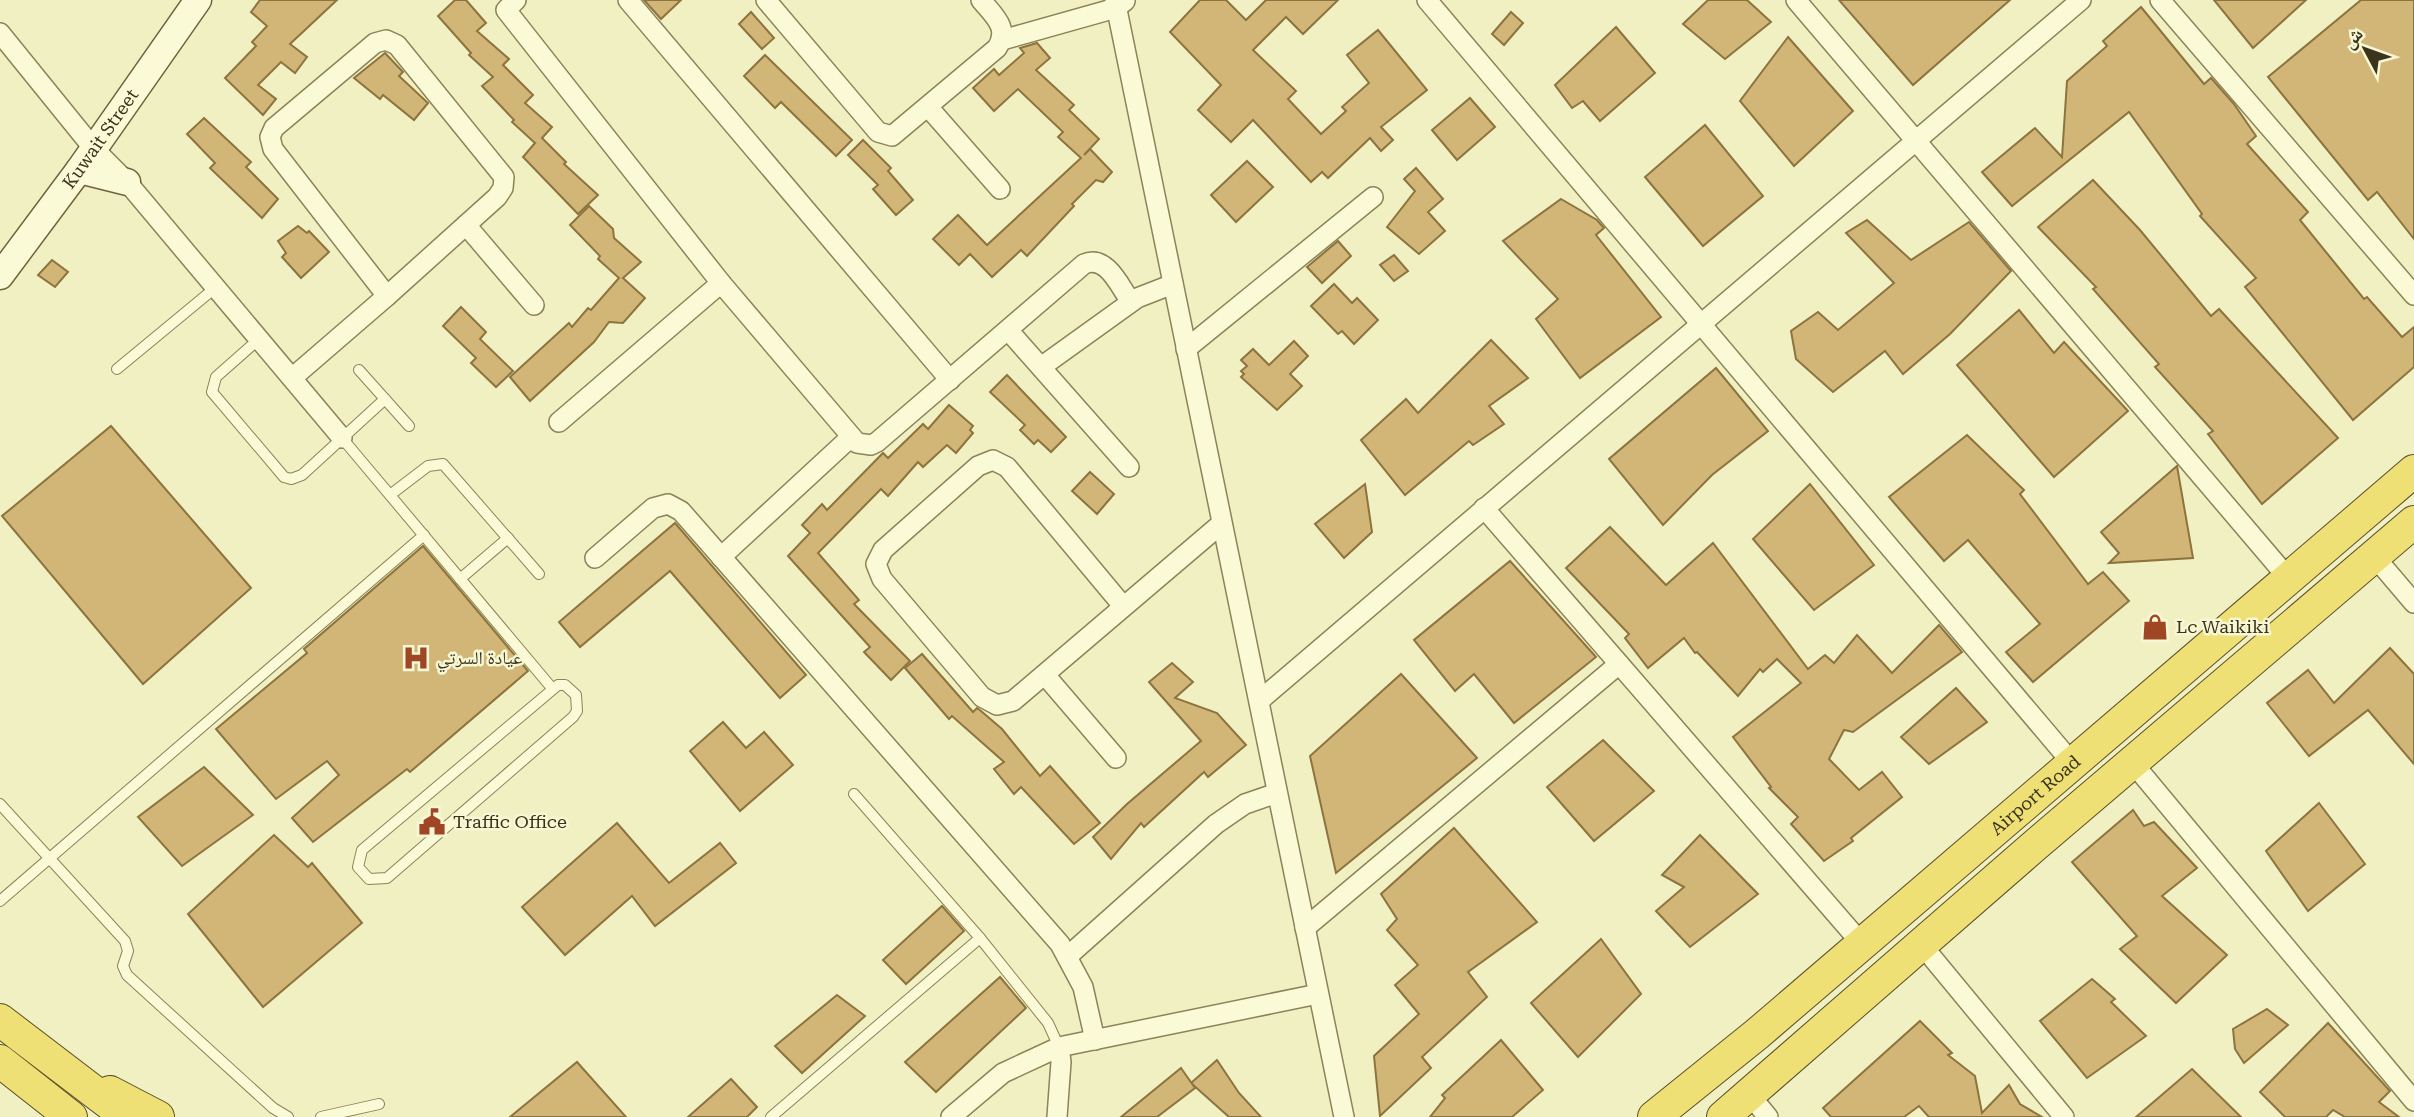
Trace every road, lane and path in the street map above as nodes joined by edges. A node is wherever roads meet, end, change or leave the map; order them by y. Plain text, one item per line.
1 (198, 0) edge
2 (628, 0) edge
3 (766, 0) edge
4 (981, 0) edge
5 (1427, 0) edge
6 (1796, 0) edge
7 (2081, 0) edge
8 (2160, 0) edge
9 (506, 3) edge
10 (1119, 3) edge
11 (0, 33) edge
12 (1002, 40) junction
13 (929, 108) junction
14 (1916, 141) junction
15 (86, 160) junction
16 (127, 182) joint
17 (1000, 189) dead end
18 (1373, 197) dead end
19 (466, 225) junction
20 (0, 275) edge
21 (721, 283) junction
22 (1173, 284) junction
23 (215, 288) junction
24 (2414, 295) edge
25 (387, 296) junction
26 (1131, 302) junction
27 (534, 305) dead end
28 (1701, 323) junction
29 (1008, 330) junction
30 (259, 339) junction
31 (1186, 349) junction
32 (1041, 367) junction
33 (117, 369) dead end
34 (359, 370) dead end
35 (292, 378) junction
36 (950, 380) junction
37 (385, 399) junction
38 (559, 422) dead end
39 (409, 426) dead end
40 (851, 437) junction
41 (342, 438) junction
42 (1129, 467) dead end
43 (2414, 471) edge
44 (390, 495) junction
45 (1485, 508) junction
46 (2414, 522) edge
47 (1221, 524) junction
48 (424, 535) junction
49 (508, 538) junction
50 (2374, 556) junction
51 (721, 557) junction
52 (595, 558) dead end
53 (539, 574) dead end
54 (460, 579) junction
55 (2289, 579) junction
56 (2414, 603) edge
57 (1123, 606) junction
58 (1619, 663) junction
59 (1045, 675) junction
60 (551, 688) junction
61 (1259, 701) junction
62 (1116, 758) dead end
63 (2132, 762) junction
64 (2073, 764) junction
65 (1277, 793) junction
66 (854, 794) dead end
67 (0, 804) edge
68 (50, 858) junction
69 (0, 901) edge
70 (1305, 928) junction
71 (980, 938) junction
72 (1862, 944) junction
73 (1921, 944) junction
74 (1068, 956) junction
75 (1318, 994) junction
76 (0, 1020) edge
77 (1095, 1040) junction
78 (1059, 1047) junction
79 (0, 1061) edge
80 (67, 1069) junction
81 (2414, 1101) edge
82 (379, 1104) dead end
83 (1758, 1106) edge
84 (1654, 1116) edge
85 (71, 1117) edge
86 (127, 1117) edge
87 (158, 1117) edge
88 (288, 1117) edge
89 (321, 1117) edge
90 (771, 1117) edge
91 (951, 1117) edge
92 (1057, 1117) edge
93 (1344, 1117) edge
94 (1723, 1117) edge
95 (2064, 1117) edge

1 - 15 main road, Kuwait Street
2 - 36 street
3 - 13 street
4 - 12 street
5 - 28 street
6 - 14 street
7 - 14 street
8 - 24 street
9 - 21 street
10 - 12 street
10 - 22 street
11 - 15 street
12 - 13 street
13 - 17 street
14 - 28 street
14 - 55 street
15 - 16 main road
15 - 20 main road, Kuwait Street
16 - 23 street
18 - 31 street
19 - 25 street
19 - 25 street
19 - 27 street
21 - 38 street
21 - 40 street
22 - 26 street
22 - 31 street
23 - 30 street
23 - 33 lane
25 - 35 street
26 - 29 street
26 - 32 street
28 - 45 street
28 - 64 street
29 - 32 street
29 - 36 street
30 - 35 street
30 - 41 lane
31 - 47 street
32 - 42 street
34 - 37 lane
35 - 41 street
36 - 40 street
37 - 39 lane
37 - 41 lane
40 - 51 street
41 - 44 lane
43 - 55 highway, Airport Road
44 - 48 lane
44 - 49 lane
45 - 58 street
45 - 61 street
46 - 50 highway, Airport Road
47 - 57 street
47 - 61 street
48 - 54 lane
48 - 68 lane
49 - 53 lane
49 - 54 lane
50 - 56 street
50 - 63 highway, Airport Road
51 - 52 street
51 - 74 street
54 - 60 lane
55 - 64 highway, Airport Road
57 - 59 street
57 - 59 street
58 - 70 street
58 - 72 street
59 - 62 street
60 - 60 lane
61 - 65 street
63 - 73 highway, Airport Road
63 - 81 street
64 - 72 highway, Airport Road
65 - 70 street
65 - 74 street
66 - 71 lane
67 - 68 lane
68 - 69 lane
68 - 88 lane
70 - 75 street
71 - 78 lane
71 - 90 lane
72 - 84 highway, Airport Road
73 - 83 highway, Airport Road
73 - 95 street
74 - 77 street
75 - 77 street
75 - 93 street
76 - 80 highway
77 - 78 street
78 - 91 street
78 - 92 street
79 - 85 highway
80 - 86 highway
80 - 87 highway
82 - 89 lane
83 - 94 highway, Airport Road

